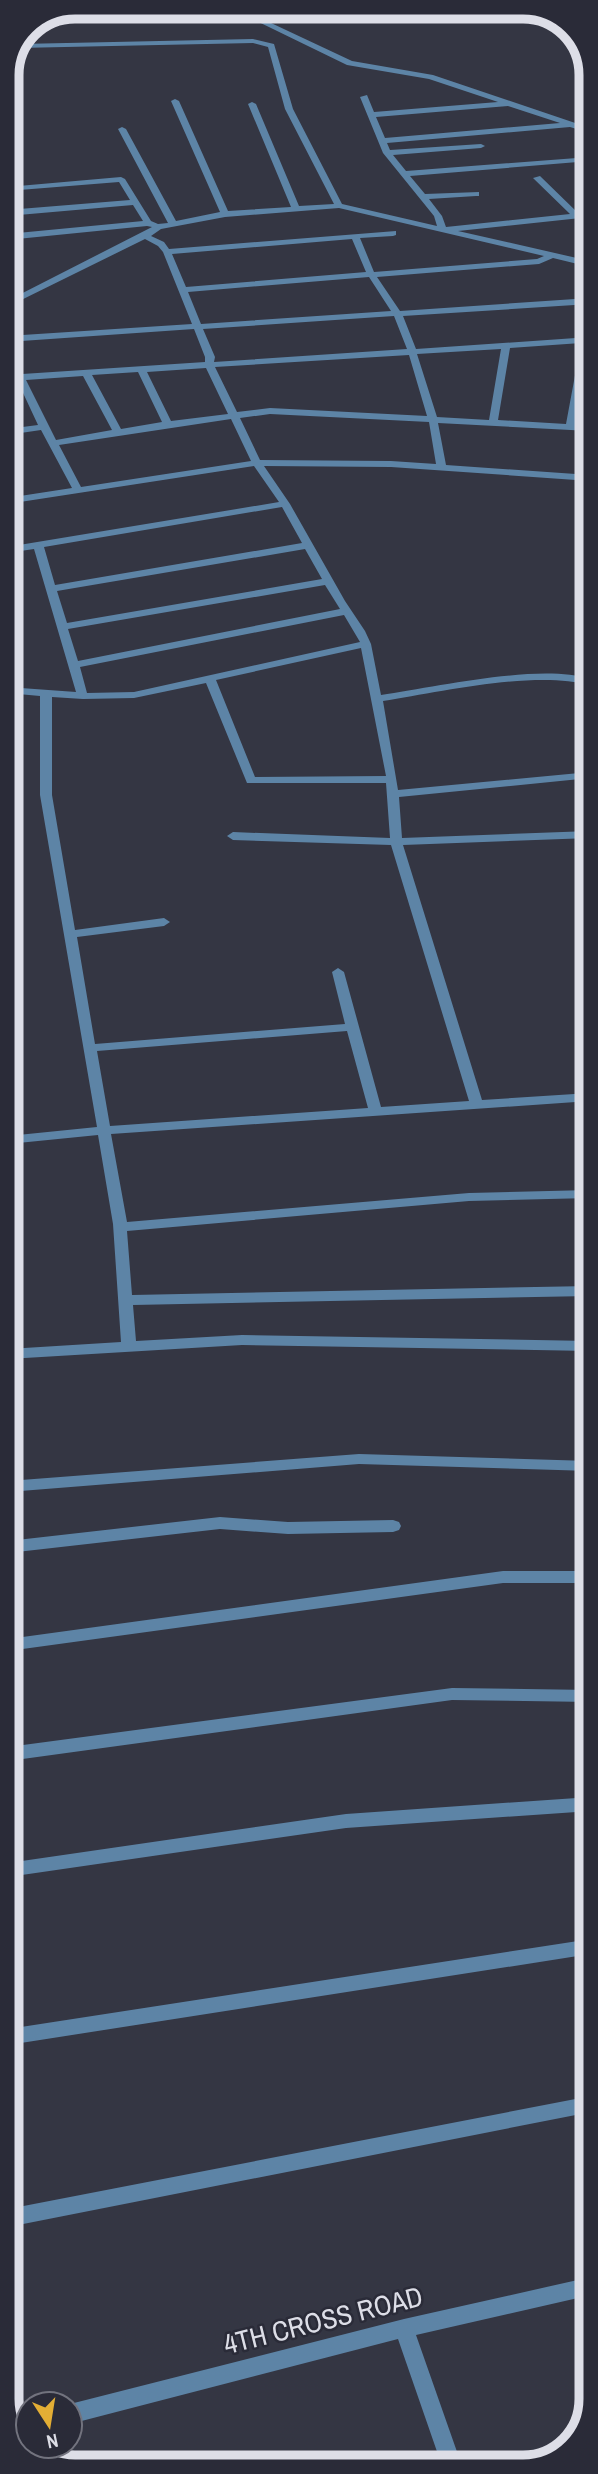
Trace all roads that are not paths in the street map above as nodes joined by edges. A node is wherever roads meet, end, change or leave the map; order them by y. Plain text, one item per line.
1 (257, 19) edge
2 (28, 46) edge
3 (364, 97) dead end
4 (175, 101) dead end
5 (513, 103) junction
6 (253, 104) dead end
7 (372, 115) junction
8 (574, 125) junction
9 (579, 127) edge
10 (122, 129) dead end
11 (382, 141) junction
12 (481, 146) dead end
13 (387, 153) junction
14 (579, 162) edge
15 (404, 174) junction
16 (537, 178) dead end
17 (19, 188) edge
18 (476, 194) dead end
19 (423, 197) junction
20 (134, 202) junction
21 (339, 206) junction
22 (295, 207) junction
23 (19, 212) edge
24 (225, 214) junction
25 (577, 216) joint
26 (148, 223) junction
27 (508, 223) junction
28 (173, 224) junction
29 (158, 227) junction
30 (443, 230) junction
31 (515, 232) dead end
32 (393, 233) dead end
33 (19, 236) edge
34 (145, 236) junction
35 (355, 237) junction
36 (522, 241) dead end
37 (529, 250) junction
38 (167, 252) junction
39 (552, 256) junction
40 (579, 262) edge
41 (371, 274) junction
42 (183, 290) junction
43 (19, 296) edge
44 (579, 302) edge
45 (397, 313) junction
46 (197, 325) junction
47 (19, 338) edge
48 (579, 341) edge
49 (506, 345) junction
50 (412, 351) junction
51 (209, 365) junction
52 (141, 369) junction
53 (86, 373) junction
54 (19, 376) edge
55 (579, 384) edge
56 (19, 388) edge
57 (235, 415) junction
58 (433, 420) junction
59 (493, 423) junction
60 (168, 424) junction
61 (42, 427) junction
62 (570, 427) junction
63 (579, 427) edge
64 (19, 430) edge
65 (117, 431) junction
66 (54, 443) junction
67 (257, 463) junction
68 (442, 468) junction
69 (579, 477) edge
70 (78, 490) junction
71 (19, 499) edge
72 (285, 504) junction
73 (38, 545) junction
74 (308, 545) junction
75 (19, 548) edge
76 (328, 581) junction
77 (51, 589) junction
78 (347, 611) junction
79 (63, 627) junction
80 (366, 644) junction
81 (74, 665) junction
82 (579, 677) edge
83 (210, 680) junction
84 (19, 691) edge
85 (46, 694) junction
86 (83, 696) junction
87 (376, 699) junction
88 (579, 776) edge
89 (392, 779) junction
90 (392, 794) junction
91 (579, 834) edge
92 (233, 836) dead end
93 (396, 842) junction
94 (164, 922) dead end
95 (70, 934) junction
96 (338, 972) dead end
97 (353, 1027) junction
98 (91, 1048) junction
99 (579, 1098) edge
100 (476, 1103) junction
101 (374, 1110) junction
102 (105, 1130) junction
103 (19, 1139) edge
104 (579, 1194) edge
105 (120, 1227) junction
106 (579, 1291) edge
107 (126, 1300) junction
108 (579, 1346) edge
109 (129, 1347) junction
110 (19, 1353) edge
111 (579, 1466) edge
112 (19, 1486) edge
113 (393, 1526) dead end
114 (19, 1546) edge
115 (579, 1577) edge
116 (19, 1643) edge
117 (579, 1696) edge
118 (19, 1753) edge
119 (579, 1805) edge
120 (19, 1868) edge
121 (579, 1948) edge
122 (19, 2035) edge
123 (579, 2106) edge
124 (19, 2216) edge
125 (579, 2289) edge
126 (404, 2328) junction
127 (84, 2410) edge
128 (448, 2455) edge

1 - 5 street
2 - 21 street
3 - 7 street
4 - 24 street
5 - 7 street
5 - 8 street
6 - 22 street
7 - 11 street
8 - 9 street
8 - 11 street
10 - 28 street
11 - 13 street
12 - 13 street
13 - 15 street
14 - 15 street
15 - 19 street
16 - 25 street
17 - 20 street
18 - 19 street
19 - 30 street
20 - 23 street
20 - 26 street
21 - 22 street
21 - 30 street
22 - 24 street
24 - 28 street
25 - 27 street
26 - 29 street
26 - 33 street
27 - 30 street
27 - 31 street
28 - 29 street
29 - 34 street
30 - 37 street
32 - 35 street
34 - 38 street
34 - 43 street
35 - 38 street
35 - 41 street
36 - 37 street
37 - 39 street
38 - 42 street
39 - 40 street
39 - 41 street
41 - 42 street
41 - 45 street
42 - 46 street
44 - 45 street
45 - 46 street
45 - 50 street
46 - 47 street
46 - 51 street
48 - 49 street
49 - 50 street
49 - 59 street
50 - 51 street
50 - 58 street
51 - 52 street
51 - 57 street
52 - 53 street
52 - 60 street
53 - 54 street
53 - 65 street
55 - 62 street
56 - 61 street
57 - 58 street
57 - 60 street
57 - 67 street
58 - 59 street
58 - 68 street
59 - 62 street
60 - 65 street
61 - 64 street
61 - 66 street
62 - 63 street
65 - 66 street
66 - 70 street
67 - 68 street
67 - 70 street
67 - 72 street
68 - 69 street
70 - 71 street
72 - 73 street
72 - 74 street
73 - 75 street
73 - 77 street
74 - 76 street
74 - 77 street
76 - 78 street
76 - 79 street
77 - 79 street
78 - 80 street
78 - 81 street
79 - 81 street
80 - 83 street
80 - 87 street
81 - 86 street
82 - 87 street
83 - 86 street
83 - 89 street
84 - 85 street
85 - 86 street
85 - 95 street
87 - 89 street
88 - 90 street
89 - 90 street
90 - 93 street
91 - 93 street
92 - 93 street
93 - 100 street
94 - 95 street
95 - 98 street
96 - 97 street
97 - 98 street
97 - 101 street
98 - 102 street
99 - 100 street
100 - 101 street
101 - 102 street
102 - 103 street
102 - 105 street
104 - 105 street
105 - 107 street
106 - 107 street
107 - 109 street
108 - 109 street
109 - 110 street
111 - 112 street
113 - 114 street
115 - 116 street
117 - 118 street
119 - 120 street
121 - 122 street
123 - 124 street
125 - 126 street, 4TH CROSS ROAD
126 - 127 street, 4TH CROSS ROAD
126 - 128 street

